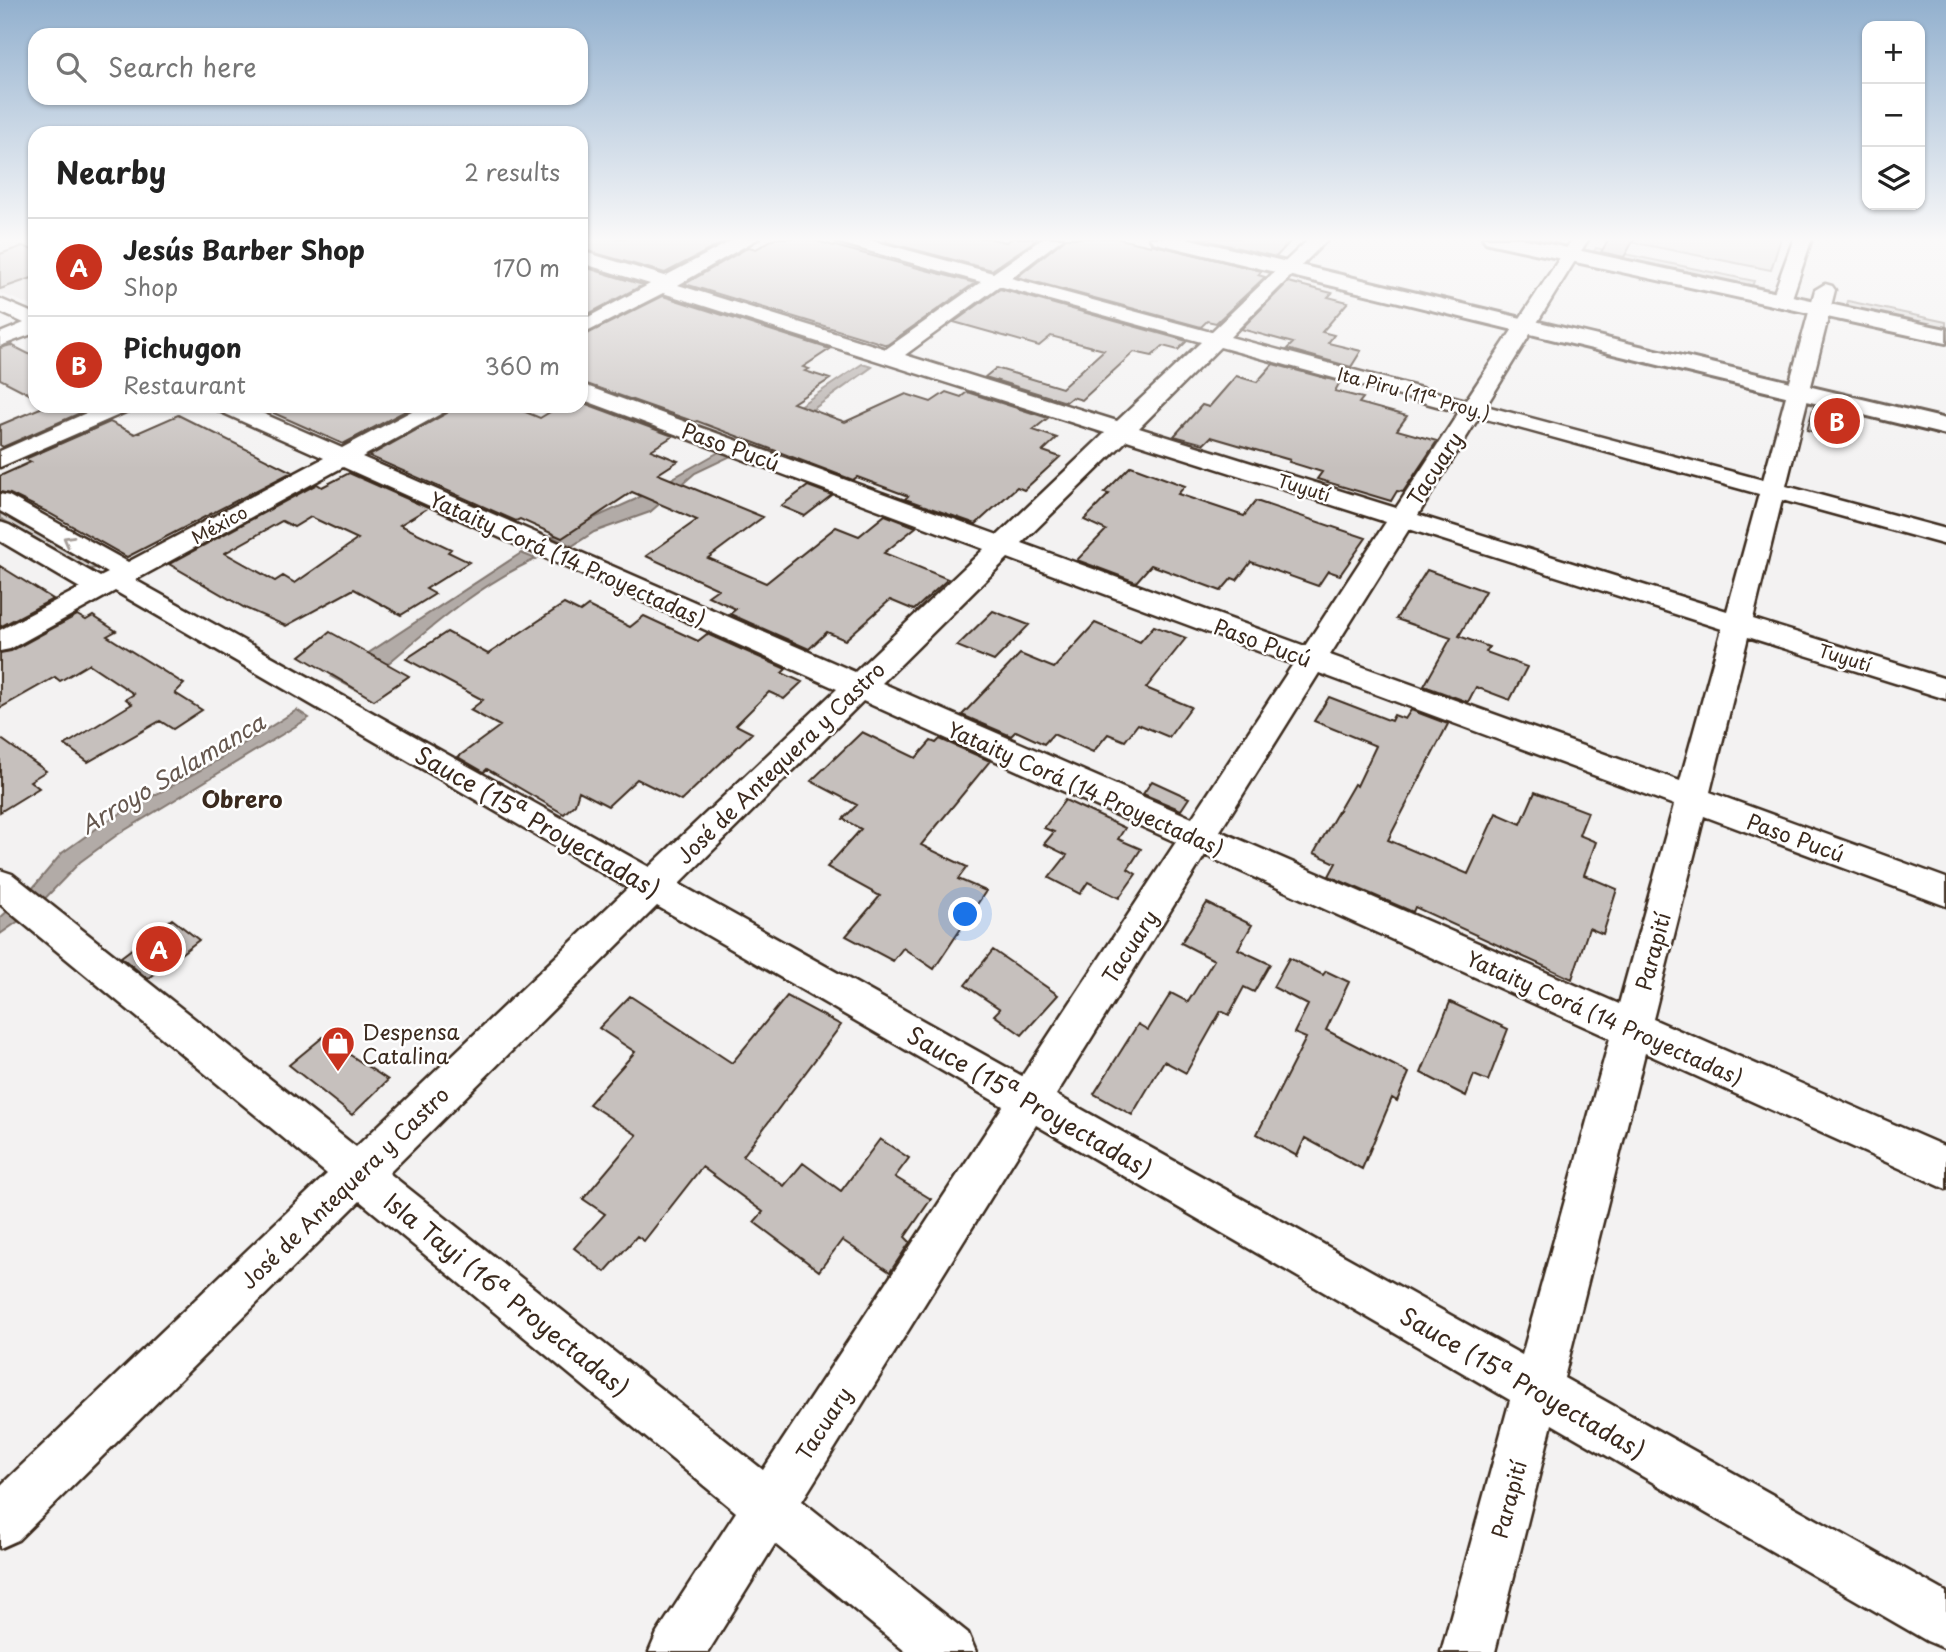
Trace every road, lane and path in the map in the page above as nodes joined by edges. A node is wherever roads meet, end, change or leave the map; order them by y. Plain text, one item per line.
1 (607, 315) edge
2 (754, 315) edge
3 (947, 315) edge
4 (1126, 315) edge
5 (1239, 315) edge
6 (1480, 315) edge
7 (1532, 315) edge
8 (1819, 315) edge
9 (1873, 315) edge
10 (588, 325) edge
11 (1525, 326) junction
12 (28, 329) edge
13 (1946, 337) edge
14 (1215, 339) junction
15 (0, 340) edge
16 (889, 357) junction
17 (1799, 391) junction
18 (588, 394) edge
19 (1472, 408) junction
20 (104, 413) edge
21 (243, 413) edge
22 (425, 413) edge
23 (1946, 426) edge
24 (1121, 430) junction
25 (754, 454) joint
26 (343, 457) junction
27 (0, 460) edge
28 (1773, 490) junction
29 (0, 502) edge
30 (1402, 518) junction
31 (0, 530) edge
32 (1946, 537) edge
33 (1002, 546) junction
34 (114, 580) junction
35 (1738, 623) junction
36 (0, 642) edge
37 (1312, 659) junction
38 (858, 686) junction
39 (1946, 689) edge
40 (1692, 799) junction
41 (1198, 837) junction
42 (0, 884) edge
43 (653, 886) junction
44 (1946, 892) edge
45 (1632, 1029) junction
46 (1030, 1101) junction
47 (1946, 1168) edge
48 (358, 1174) junction
49 (1536, 1389) junction
50 (769, 1507) junction
51 (0, 1522) edge
52 (1946, 1622) edge
53 (676, 1652) edge
54 (948, 1652) edge
55 (1468, 1652) edge

1 - 10 street
2 - 16 street, Tuyutí
3 - 16 street
4 - 14 street, Ita Piru (11ª Proy.)
5 - 14 street, José de Antequera y Castro
6 - 11 street
7 - 11 street, Tacuary
8 - 17 street, Parapití
9 - 13 street
11 - 17 street
11 - 19 street, Tacuary
12 - 15 street
14 - 19 street, Ita Piru (11ª Proy.)
14 - 24 street, José de Antequera y Castro
16 - 24 street, Tuyutí
17 - 23 street
17 - 28 street, Parapití
18 - 25 street, Paso Pucú
19 - 28 street, Ita Piru (11ª Proy.)
19 - 30 street, Tacuary
20 - 27 street
21 - 26 street, Yataity Corá (14 Proyectadas)
22 - 26 street, México
24 - 30 street, Tuyutí
24 - 33 street, José de Antequera y Castro
25 - 33 street, Paso Pucú
26 - 34 street, México
26 - 38 street, Yataity Corá (14 Proyectadas)
28 - 32 street, Ita Piru (11ª Proy.)
28 - 35 street, Parapití
34 -> 29 street, Sauce (15ª Proyectadas)
30 - 35 street, Tuyutí
30 - 37 street, Tacuary
31 - 34 street, Sauce (15ª Proyectadas)
33 - 37 street, Paso Pucú
33 - 38 street, José de Antequera y Castro
34 - 36 street, México
34 - 43 street, Sauce (15ª Proyectadas)
35 - 39 street, Tuyutí
35 - 40 street, Parapití
37 - 40 street, Paso Pucú
37 - 41 street, Tacuary
38 - 41 street, Yataity Corá (14 Proyectadas)
38 - 43 street, José de Antequera y Castro
40 - 44 street, Paso Pucú
40 - 45 street, Parapití
41 - 45 street, Yataity Corá (14 Proyectadas)
41 - 46 street, Tacuary
42 - 48 street, Isla Tayi (16ª Proyectadas)
43 - 46 street, Sauce (15ª Proyectadas)
43 - 48 street, José de Antequera y Castro
45 - 47 street, Yataity Corá (14 Proyectadas)
45 - 49 street, Parapití
46 - 49 street, Sauce (15ª Proyectadas)
46 - 50 street, Tacuary
48 - 50 street, Isla Tayi (16ª Proyectadas)
48 - 51 street, José de Antequera y Castro
49 - 52 street, Sauce (15ª Proyectadas)
49 - 55 street, Parapití
50 - 53 street, Tacuary
50 - 54 street, Isla Tayi (16ª Proyectadas)

